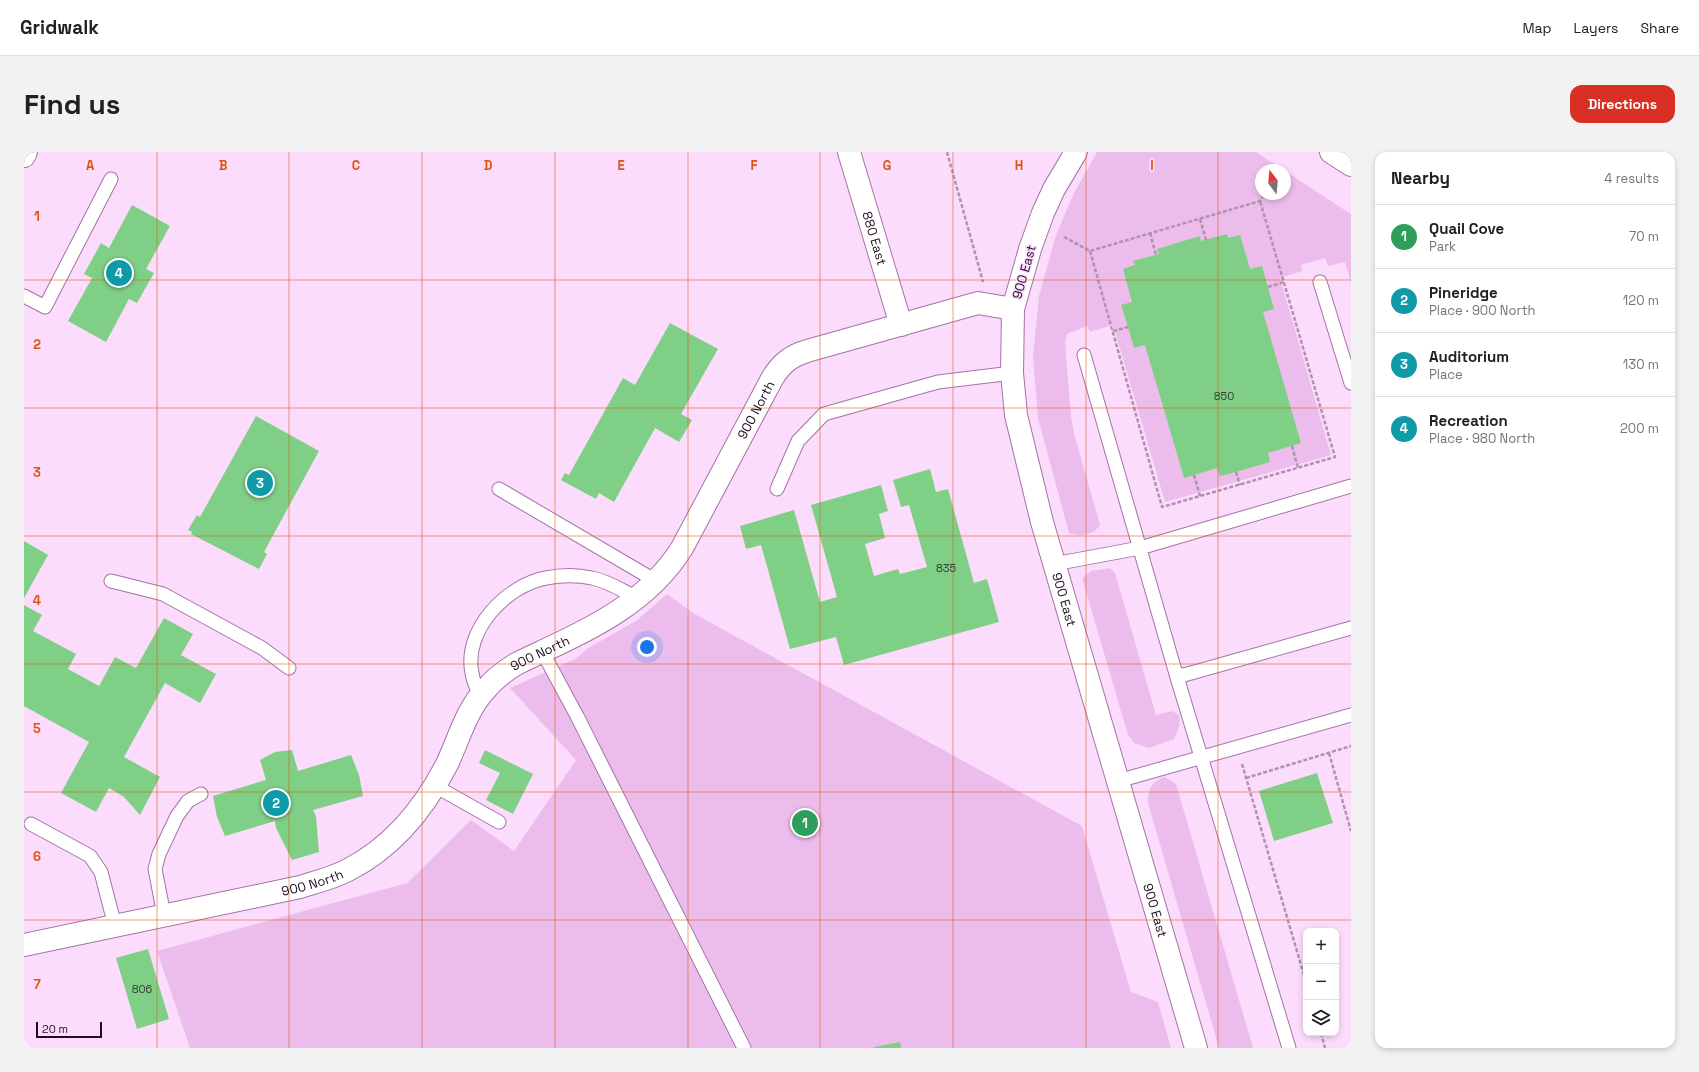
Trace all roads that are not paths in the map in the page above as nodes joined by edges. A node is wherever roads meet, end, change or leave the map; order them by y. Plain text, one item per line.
1 (26, 152) edge
2 (849, 152) edge
3 (1076, 152) edge
4 (1331, 152) edge
5 (24, 156) edge
6 (1351, 165) edge
7 (111, 179) dead end
8 (1320, 282) dead end
9 (24, 296) edge
10 (1013, 309) junction
11 (901, 325) junction
12 (1084, 355) dead end
13 (1012, 373) junction
14 (1351, 383) edge
15 (1351, 486) edge
16 (499, 489) dead end
17 (777, 489) dead end
18 (1140, 548) junction
19 (1054, 564) junction
20 (111, 581) dead end
21 (656, 581) junction
22 (637, 598) junction
23 (1351, 628) edge
24 (542, 651) junction
25 (289, 668) dead end
26 (1176, 674) junction
27 (480, 696) junction
28 (1351, 715) edge
29 (1202, 757) junction
30 (1118, 781) junction
31 (435, 786) junction
32 (200, 794) dead end
33 (499, 822) dead end
34 (31, 824) dead end
35 (164, 915) junction
36 (115, 926) junction
37 (24, 945) edge
38 (744, 1048) edge
39 (1196, 1048) edge
40 (1288, 1048) edge

1 - 5 street
2 - 11 street, 880 East
3 - 10 street, 900 East
4 - 6 street
7 - 9 lane
8 - 14 lane
10 - 11 street, 900 North
10 - 13 street, 900 East
11 - 21 street, 900 North
12 - 18 lane
13 - 17 lane
13 - 19 street, 900 East
15 - 18 lane
16 - 21 lane
18 - 19 lane
18 - 26 lane
19 - 30 street, 900 East
20 - 25 lane
21 - 22 street, 900 North
22 - 24 street, 900 North
22 - 27 lane
23 - 26 lane
24 - 27 street, 900 North
24 - 38 lane
26 - 29 lane
27 - 31 street, 900 North
28 - 29 lane
29 - 30 lane
29 - 40 lane
30 - 39 street, 900 East
31 - 33 lane
31 - 35 street, 900 North
32 - 35 lane
34 - 36 lane
35 - 36 street, 900 North
36 - 37 street, 900 North

